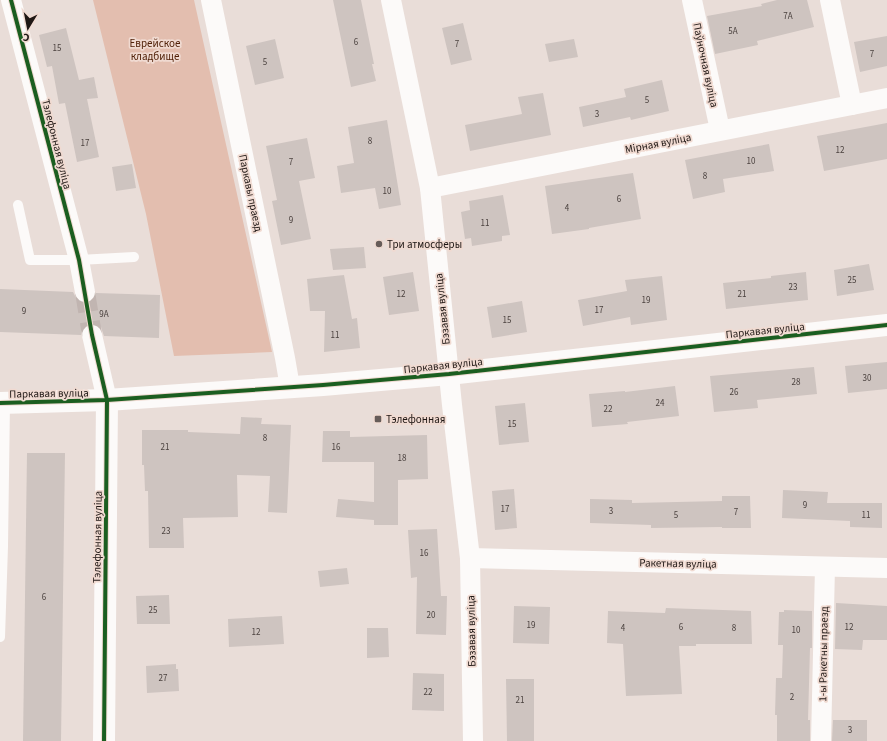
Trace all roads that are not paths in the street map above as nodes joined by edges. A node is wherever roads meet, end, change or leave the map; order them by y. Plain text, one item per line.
1 (11, 0) edge
2 (210, 0) edge
3 (391, 0) edge
4 (692, 0) edge
5 (830, 0) edge
6 (887, 98) edge
7 (852, 105) junction
8 (720, 130) junction
9 (430, 188) junction
10 (18, 205) dead end
11 (134, 257) dead end
12 (78, 260) junction
13 (85, 292) tunnel mouth
14 (887, 325) edge
15 (92, 336) tunnel mouth
16 (449, 374) junction
17 (290, 387) junction
18 (107, 400) junction
19 (3, 403) edge
20 (2, 546) edge
21 (470, 558) junction
22 (825, 567) junction
23 (887, 568) edge
24 (0, 637) edge
25 (104, 741) edge
26 (473, 741) edge
27 (821, 741) edge

1 - 12 street, Тэлефонная вуліца
2 - 17 street, Паркавы праезд
3 - 9 street, Бэзавая вуліца
4 - 8 street, Паўночная вуліца
5 - 7 street
6 - 7 street, Мірная вуліца
7 - 8 street, Мірная вуліца
8 - 9 street, Мірная вуліца
9 - 16 street, Бэзавая вуліца
10 - 12 lane
11 - 12 lane
12 - 13 street, Тэлефонная вуліца
14 - 16 street, Паркавая вуліца
15 - 18 street, Тэлефонная вуліца
16 - 17 street, Паркавая вуліца
16 - 21 street, Бэзавая вуліца
17 - 18 street, Паркавая вуліца
18 - 19 street, Паркавая вуліца
18 - 25 street, Тэлефонная вуліца
19 - 20 lane
20 - 24 lane
21 - 22 street, Ракетная вуліца
21 - 26 street, Бэзавая вуліца
22 - 23 street, Ракетная вуліца
22 - 27 street, 1-ы Ракетны праезд

